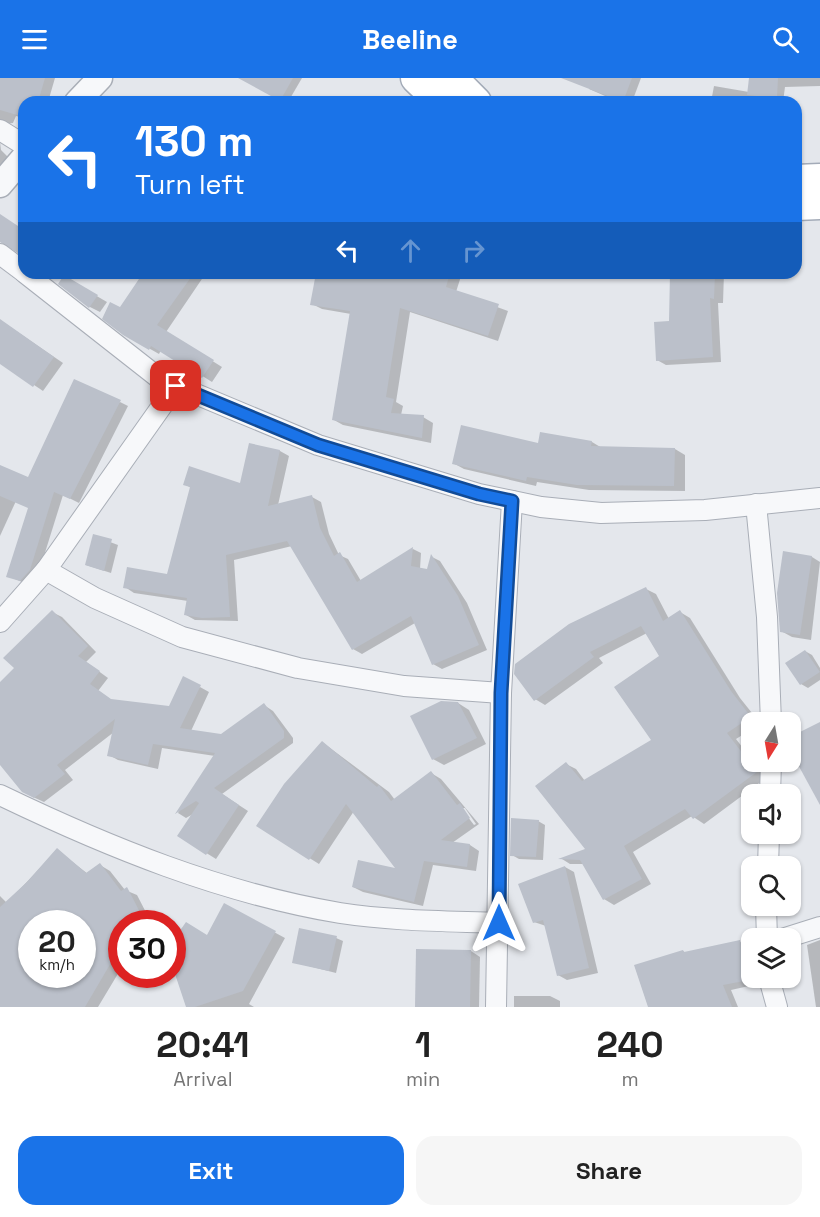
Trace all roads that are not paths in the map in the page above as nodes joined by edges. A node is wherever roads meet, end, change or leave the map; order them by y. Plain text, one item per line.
1 (100, 78) edge
2 (416, 78) edge
3 (452, 78) edge
4 (83, 96) edge
5 (435, 96) edge
6 (470, 96) edge
7 (0, 130) edge
8 (18, 141) edge
9 (18, 164) edge
10 (820, 179) edge
11 (802, 180) edge
12 (0, 185) edge
13 (820, 204) edge
14 (802, 205) edge
15 (0, 254) edge
16 (18, 268) edge
17 (32, 279) edge
18 (176, 386) junction
19 (820, 498) edge
20 (512, 501) junction
21 (756, 504) junction
22 (46, 570) junction
23 (0, 622) edge
24 (501, 693) junction
25 (771, 712) edge
26 (0, 795) edge
27 (499, 923) junction
28 (820, 927) edge
29 (801, 933) edge
30 (772, 988) edge
31 (496, 1007) edge
32 (777, 1007) edge

1 - 4 street
2 - 5 main road
3 - 6 main road
7 - 8 street
9 - 12 street
10 - 11 main road
13 - 14 main road
15 - 16 street
17 - 18 street
18 - 20 street
18 - 22 street
19 - 21 street
20 - 21 street
20 - 24 street
21 - 25 street
22 - 23 street
22 - 24 street
24 - 27 street
26 - 27 street
27 - 31 street
28 - 29 street
30 - 32 street

